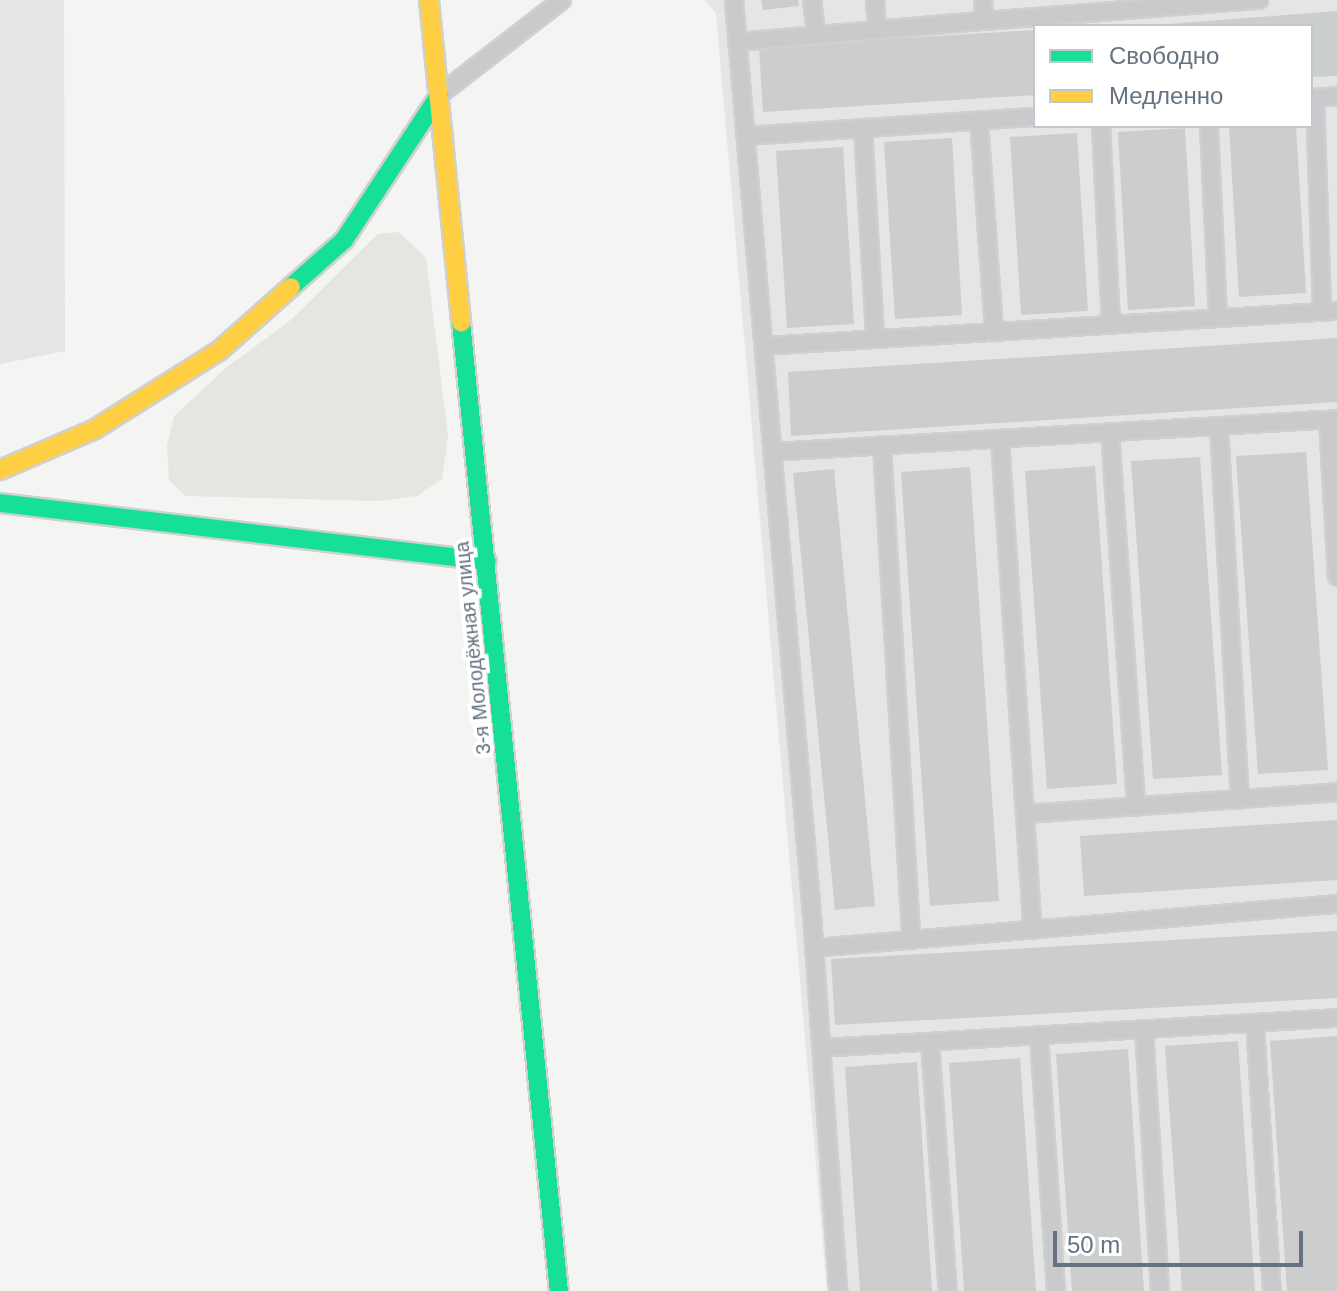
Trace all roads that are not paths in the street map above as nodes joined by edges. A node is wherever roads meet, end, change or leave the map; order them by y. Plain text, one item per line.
1 (429, 0) edge
2 (562, 0) edge
3 (734, 0) edge
4 (812, 0) edge
5 (875, 0) edge
6 (983, 0) edge
7 (1259, 0) edge
8 (1214, 2) edge
9 (1100, 6) edge
10 (984, 21) junction
11 (877, 30) junction
12 (816, 35) junction
13 (737, 42) junction
14 (439, 96) junction
15 (1337, 96) edge
16 (1313, 98) edge
17 (1033, 117) edge
18 (979, 121) junction
19 (863, 128) junction
20 (1101, 128) edge
21 (1209, 128) edge
22 (746, 136) junction
23 (1329, 311) edge
24 (1218, 318) junction
25 (1111, 324) junction
26 (994, 332) junction
27 (875, 339) junction
28 (764, 346) junction
29 (1332, 419) edge
30 (1219, 426) junction
31 (1110, 432) junction
32 (1000, 439) junction
33 (882, 445) junction
34 (772, 452) junction
35 (0, 470) edge
36 (0, 503) edge
37 (487, 561) junction
38 (1337, 577) edge
39 (1337, 792) edge
40 (1240, 799) junction
41 (1136, 807) junction
42 (1026, 814) junction
43 (1337, 904) edge
44 (1033, 930) junction
45 (911, 940) junction
46 (814, 948) junction
47 (1337, 1018) edge
48 (1255, 1023) junction
49 (1144, 1029) junction
50 (1039, 1035) junction
51 (930, 1042) junction
52 (821, 1048) junction
53 (559, 1291) edge
54 (838, 1291) edge
55 (948, 1291) edge
56 (1056, 1291) edge
57 (1160, 1291) edge
58 (1272, 1291) edge

1 - 14 main road, 3-я Молодёжная улица
2 - 14 lane
3 - 13 lane
4 - 12 lane
5 - 11 lane
6 - 10 lane
7 - 8 lane
8 - 9 lane
9 - 10 lane
10 - 11 lane
11 - 12 lane
12 - 13 lane
13 - 22 lane
14 - 35 main road
14 - 37 main road, 3-я Молодёжная улица
15 - 16 lane
16 - 23 lane
17 - 18 lane
18 - 19 lane
18 - 26 lane
19 - 22 lane
19 - 27 lane
20 - 25 lane
21 - 24 lane
22 - 28 lane
23 - 24 lane
24 - 25 lane
25 - 26 lane
26 - 27 lane
27 - 28 lane
28 - 34 lane
29 - 30 lane
29 - 38 lane
30 - 31 lane
30 - 40 lane
31 - 32 lane
31 - 41 lane
32 - 33 lane
32 - 42 lane
33 - 34 lane
33 - 45 lane
34 - 46 lane
36 - 37 main road
37 - 53 main road, 3-я Молодёжная улица
39 - 40 lane
40 - 41 lane
41 - 42 lane
42 - 44 lane
43 - 44 lane
44 - 45 lane
45 - 46 lane
46 - 52 lane
47 - 48 lane
48 - 49 lane
48 - 58 lane
49 - 50 lane
49 - 57 lane
50 - 51 lane
50 - 56 lane
51 - 52 lane
51 - 55 lane
52 - 54 lane

